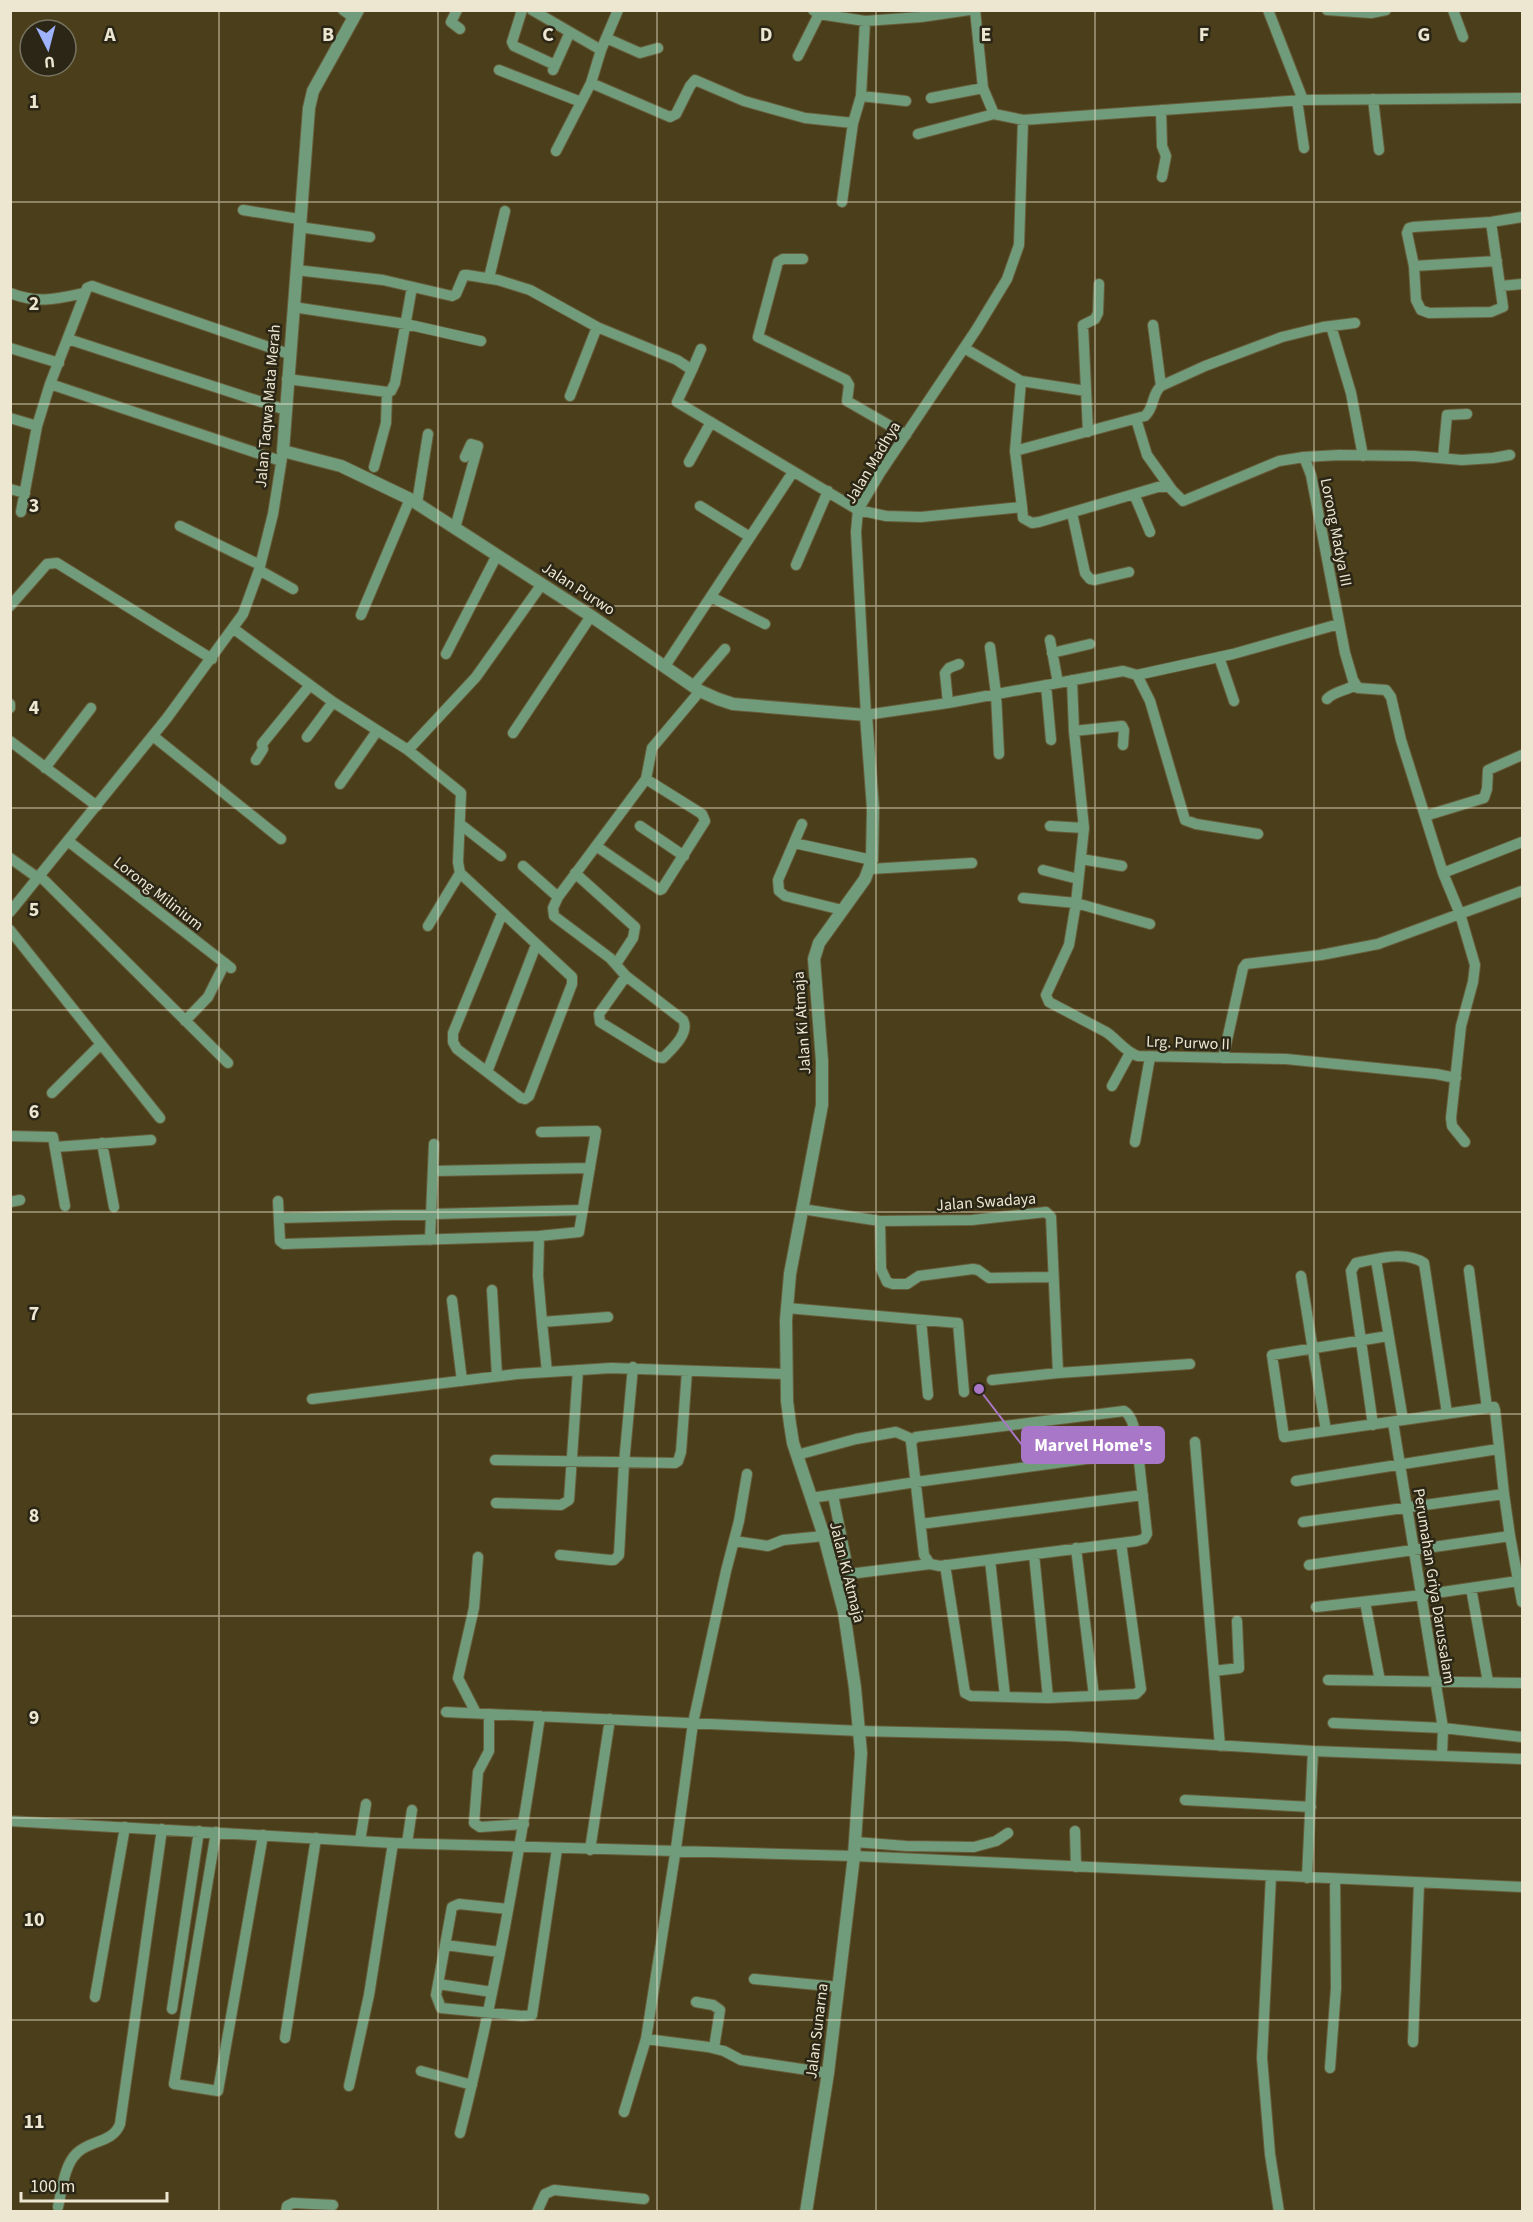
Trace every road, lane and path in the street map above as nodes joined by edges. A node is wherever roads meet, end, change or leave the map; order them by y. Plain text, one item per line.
1 (343, 10) edge
2 (457, 10) edge
3 (522, 10) edge
4 (532, 10) edge
5 (618, 10) edge
6 (969, 10) edge
7 (975, 10) edge
8 (1268, 10) edge
9 (1327, 10) edge
10 (1386, 10) edge
11 (1453, 10) edge
12 (816, 12) edge
13 (356, 14) edge
14 (865, 21) junction
15 (460, 29) dead end
16 (570, 32) junction
17 (1462, 37) dead end
18 (606, 38) junction
19 (658, 48) dead end
20 (601, 50) junction
21 (798, 56) dead end
22 (499, 70) dead end
23 (591, 83) junction
24 (983, 88) junction
25 (861, 96) junction
26 (931, 98) dead end
27 (1522, 98) edge
28 (1373, 99) junction
29 (1300, 100) junction
30 (906, 101) dead end
31 (581, 102) junction
32 (1161, 110) junction
33 (994, 114) junction
34 (1023, 120) junction
35 (853, 123) junction
36 (918, 134) dead end
37 (1304, 148) dead end
38 (1378, 150) dead end
39 (556, 151) dead end
40 (1162, 177) dead end
41 (842, 202) dead end
42 (243, 210) dead end
43 (505, 211) dead end
44 (1522, 217) edge
45 (1491, 222) junction
46 (299, 223) junction
47 (370, 237) dead end
48 (803, 259) dead end
49 (1497, 261) junction
50 (1414, 266) junction
51 (296, 270) junction
52 (489, 278) junction
53 (1099, 284) dead end
54 (1522, 284) edge
55 (1501, 286) junction
56 (412, 287) junction
57 (10, 293) edge
58 (84, 294) junction
59 (293, 308) junction
60 (1355, 323) dead end
61 (406, 324) junction
62 (1153, 325) dead end
63 (1331, 326) junction
64 (597, 327) junction
65 (68, 339) junction
66 (481, 341) dead end
67 (10, 348) edge
68 (964, 348) junction
69 (701, 349) dead end
70 (289, 354) junction
71 (58, 363) junction
72 (692, 370) junction
73 (287, 379) junction
74 (1021, 381) junction
75 (50, 384) junction
76 (1161, 386) junction
77 (1086, 391) junction
78 (387, 392) junction
79 (570, 396) dead end
80 (286, 410) junction
81 (1467, 414) dead end
82 (10, 418) edge
83 (1136, 418) junction
84 (711, 422) junction
85 (37, 426) junction
86 (1088, 432) junction
87 (428, 434) dead end
88 (906, 435) junction
89 (1015, 451) junction
90 (1510, 455) dead end
91 (282, 456) junction
92 (1363, 456) junction
93 (465, 457) dead end
94 (1304, 457) junction
95 (1443, 458) junction
96 (690, 462) dead end
97 (374, 467) dead end
98 (793, 472) junction
99 (1169, 487) junction
100 (10, 489) edge
101 (828, 491) junction
102 (25, 493) junction
103 (1134, 494) junction
104 (413, 501) junction
105 (700, 506) dead end
106 (1022, 507) junction
107 (858, 510) junction
108 (21, 512) dead end
109 (1072, 513) junction
110 (180, 526) dead end
111 (455, 528) junction
112 (1150, 532) dead end
113 (750, 537) junction
114 (497, 555) junction
115 (796, 565) dead end
116 (260, 568) junction
117 (1129, 572) dead end
118 (542, 584) junction
119 (293, 589) dead end
120 (711, 597) junction
121 (10, 606) edge
122 (361, 615) dead end
123 (591, 616) junction
124 (765, 624) dead end
125 (1340, 624) junction
126 (234, 629) junction
127 (1050, 640) dead end
128 (1090, 644) dead end
129 (990, 647) dead end
130 (725, 649) dead end
131 (1052, 653) junction
132 (446, 654) dead end
133 (1219, 657) junction
134 (212, 659) junction
135 (959, 664) dead end
136 (665, 666) junction
137 (1137, 675) junction
138 (1072, 680) junction
139 (1052, 684) junction
140 (310, 685) junction
141 (1355, 685) junction
142 (697, 688) junction
143 (996, 694) junction
144 (1326, 699) dead end
145 (1234, 701) dead end
146 (333, 702) junction
147 (948, 703) junction
148 (91, 708) dead end
149 (866, 715) junction
150 (377, 731) junction
151 (1074, 731) junction
152 (513, 733) dead end
153 (153, 736) junction
154 (307, 737) dead end
155 (1051, 740) dead end
156 (10, 741) edge
157 (1123, 745) dead end
158 (408, 750) junction
159 (999, 754) dead end
160 (1522, 755) edge
161 (256, 760) dead end
162 (45, 768) junction
163 (646, 779) junction
164 (340, 784) dead end
165 (97, 806) junction
166 (1425, 816) junction
167 (460, 824) junction
168 (802, 824) dead end
169 (1050, 825) dead end
170 (640, 826) dead end
171 (1084, 828) junction
172 (1258, 834) dead end
173 (281, 839) dead end
174 (68, 841) junction
175 (1522, 842) edge
176 (794, 843) junction
177 (596, 846) junction
178 (501, 856) dead end
179 (684, 856) junction
180 (10, 858) edge
181 (1081, 859) junction
182 (972, 863) dead end
183 (871, 864) junction
184 (523, 866) dead end
185 (1122, 866) dead end
186 (1043, 870) dead end
187 (460, 873) junction
188 (575, 873) junction
189 (1443, 873) junction
190 (39, 877) junction
191 (1078, 879) junction
192 (1522, 891) edge
193 (558, 897) junction
194 (1023, 898) dead end
195 (1076, 903) junction
196 (842, 910) junction
197 (10, 912) edge
198 (502, 914) junction
199 (1460, 914) junction
200 (1150, 924) dead end
201 (428, 926) dead end
202 (10, 930) edge
203 (536, 945) junction
204 (616, 964) junction
205 (626, 975) junction
206 (185, 1020) junction
207 (101, 1044) junction
208 (1130, 1053) junction
209 (1150, 1057) junction
210 (1223, 1058) junction
211 (228, 1063) dead end
212 (487, 1072) junction
213 (1456, 1078) junction
214 (1112, 1086) dead end
215 (52, 1094) dead end
216 (160, 1118) dead end
217 (541, 1132) dead end
218 (10, 1136) edge
219 (151, 1140) dead end
220 (1135, 1142) dead end
221 (1465, 1142) dead end
222 (102, 1143) junction
223 (434, 1144) dead end
224 (55, 1147) junction
225 (590, 1168) junction
226 (433, 1171) junction
227 (278, 1201) dead end
228 (65, 1206) dead end
229 (114, 1207) dead end
230 (802, 1209) junction
231 (583, 1210) junction
232 (431, 1214) junction
233 (279, 1218) junction
234 (880, 1221) junction
235 (538, 1236) junction
236 (430, 1240) junction
237 (1376, 1260) junction
238 (1469, 1270) dead end
239 (1053, 1276) junction
240 (1301, 1276) dead end
241 (492, 1290) dead end
242 (452, 1300) dead end
243 (787, 1308) junction
244 (608, 1317) dead end
245 (921, 1320) junction
246 (542, 1322) junction
247 (1388, 1336) junction
248 (1362, 1339) junction
249 (1312, 1348) junction
250 (1190, 1364) dead end
251 (633, 1367) junction
252 (578, 1370) junction
253 (687, 1371) junction
254 (547, 1372) junction
255 (1058, 1373) junction
256 (786, 1374) junction
257 (497, 1376) junction
258 (992, 1380) dead end
259 (462, 1381) junction
260 (964, 1392) dead end
261 (928, 1395) dead end
262 (312, 1399) dead end
263 (1487, 1408) junction
264 (1447, 1413) junction
265 (1398, 1421) junction
266 (1373, 1425) junction
267 (1326, 1431) junction
268 (912, 1439) junction
269 (1195, 1442) dead end
270 (1498, 1449) junction
271 (1138, 1452) junction
272 (797, 1455) junction
273 (495, 1460) dead end
274 (571, 1460) junction
275 (624, 1463) junction
276 (1400, 1465) junction
277 (747, 1474) dead end
278 (1296, 1481) dead end
279 (916, 1482) junction
280 (1504, 1494) junction
281 (833, 1495) junction
282 (1143, 1496) junction
283 (811, 1498) junction
284 (496, 1503) dead end
285 (1407, 1507) junction
286 (1303, 1522) dead end
287 (921, 1524) junction
288 (824, 1536) junction
289 (1510, 1536) junction
290 (734, 1541) junction
291 (1120, 1543) junction
292 (1076, 1548) junction
293 (1414, 1549) junction
294 (1034, 1554) junction
295 (560, 1555) dead end
296 (478, 1557) dead end
297 (990, 1560) junction
298 (930, 1564) junction
299 (945, 1565) junction
300 (1309, 1565) dead end
301 (1518, 1581) junction
302 (1471, 1588) junction
303 (1422, 1595) junction
304 (1365, 1602) junction
305 (1522, 1602) edge
306 (1316, 1607) dead end
307 (1237, 1621) dead end
308 (1214, 1671) junction
309 (1328, 1680) dead end
310 (1380, 1681) junction
311 (1436, 1682) junction
312 (1488, 1682) junction
313 (1522, 1683) edge
314 (1005, 1696) junction
315 (1094, 1696) junction
316 (1048, 1698) junction
317 (446, 1712) dead end
318 (476, 1713) junction
319 (489, 1714) junction
320 (540, 1716) junction
321 (610, 1719) junction
322 (693, 1723) junction
323 (1333, 1723) dead end
324 (860, 1731) junction
325 (1522, 1737) edge
326 (1443, 1741) junction
327 (1220, 1746) junction
328 (1313, 1751) junction
329 (1522, 1759) edge
330 (1185, 1800) dead end
331 (1311, 1807) junction
332 (365, 1809) dead end
333 (411, 1813) dead end
334 (10, 1821) edge
335 (125, 1827) junction
336 (162, 1829) junction
337 (199, 1831) junction
338 (1075, 1831) dead end
339 (216, 1832) junction
340 (1008, 1833) dead end
341 (263, 1835) junction
342 (522, 1836) junction
343 (316, 1838) junction
344 (360, 1838) junction
345 (407, 1839) junction
346 (393, 1843) junction
347 (676, 1846) junction
348 (590, 1847) junction
349 (557, 1849) junction
350 (854, 1850) junction
351 (1076, 1864) junction
352 (1307, 1869) junction
353 (1271, 1876) junction
354 (1335, 1879) junction
355 (1419, 1883) junction
356 (1522, 1887) edge
357 (508, 1909) junction
358 (445, 1945) junction
359 (500, 1952) junction
360 (754, 1979) dead end
361 (438, 1984) junction
362 (838, 1987) junction
363 (492, 1992) junction
364 (95, 1996) dead end
365 (696, 2002) dead end
366 (171, 2009) dead end
367 (489, 2012) junction
368 (285, 2038) dead end
369 (646, 2039) junction
370 (1413, 2042) dead end
371 (714, 2048) junction
372 (1330, 2068) dead end
373 (421, 2071) dead end
374 (828, 2073) junction
375 (472, 2085) junction
376 (349, 2086) dead end
377 (624, 2112) dead end
378 (460, 2133) dead end
379 (644, 2199) dead end
380 (333, 2205) dead end
381 (58, 2207) dead end
382 (286, 2211) edge
383 (537, 2211) edge
384 (806, 2211) edge
385 (1279, 2211) edge

1 - 13 street
2 - 15 street
3 - 16 street
4 - 16 street
5 - 18 street
6 - 14 street
7 - 24 street
8 - 29 street
9 - 10 street
11 - 17 street
12 - 14 street
12 - 21 street
13 - 46 street, Jalan Taqwa Mata Merah
14 - 25 street
16 - 20 street
18 - 19 street
18 - 20 street
20 - 23 street
22 - 31 street
23 - 31 street
23 - 35 street
24 - 26 street
24 - 33 street
25 - 30 street
25 - 35 street
27 - 28 street
28 - 29 street
28 - 38 street
29 - 32 street
29 - 37 street
31 - 39 street
32 - 34 street
32 - 40 street
33 - 34 street
33 - 36 street
34 - 68 street, Jalan Madhya
35 - 41 street
42 - 46 street
43 - 52 street
44 - 45 street
45 - 49 street
45 - 50 street
46 - 47 street
46 - 51 street, Jalan Taqwa Mata Merah
48 - 88 street
49 - 50 street
49 - 55 street
50 - 55 street
51 - 56 street
51 - 59 street, Jalan Taqwa Mata Merah
52 - 56 street
52 - 64 street
53 - 77 street
54 - 55 street
56 - 61 street
57 - 58 street
58 - 65 street
58 - 70 street
59 - 61 street
59 - 70 street, Jalan Taqwa Mata Merah
60 - 63 street
61 - 66 street
61 - 78 street
62 - 76 street
63 - 76 street
63 - 92 street
64 - 72 street
64 - 79 street
65 - 71 street
65 - 80 street
67 - 71 street
68 - 74 street
68 - 88 street, Jalan Madhya
69 - 72 street
70 - 73 street, Jalan Taqwa Mata Merah
71 - 75 street
72 - 84 street
73 - 78 street
73 - 80 street, Jalan Taqwa Mata Merah
74 - 77 street
74 - 89 street
75 - 85 street
75 - 91 street
76 - 83 street
77 - 86 street
78 - 97 street
80 - 91 street, Jalan Taqwa Mata Merah
81 - 95 street
82 - 85 street
83 - 86 street
83 - 99 street
84 - 96 street
84 - 98 street
85 - 102 street
86 - 89 street
87 - 104 street
88 - 107 street, Jalan Madhya
89 - 106 street
90 - 95 street
91 - 104 street, Jalan Purwo
91 - 116 street, Jalan Taqwa Mata Merah
92 - 94 street
92 - 95 street
93 - 111 street
94 - 99 street
94 - 125 street, Lorong Madya III
98 - 101 street
98 - 113 street
99 - 103 street
100 - 102 street
101 - 107 street
101 - 115 street
102 - 108 street
103 - 109 street
103 - 112 street
104 - 111 street, Jalan Purwo
104 - 122 street
105 - 113 street
106 - 107 street
106 - 109 street
107 - 149 street, Jalan Madhya
109 - 117 street
110 - 116 street
111 - 114 street, Jalan Purwo
113 - 120 street
114 - 118 street, Jalan Purwo
114 - 132 street
116 - 119 street
116 - 126 street, Jalan Taqwa Mata Merah
118 - 123 street, Jalan Purwo
118 - 158 street
120 - 124 street
120 - 136 street
121 - 134 street
123 - 136 street, Jalan Purwo
123 - 152 street
125 - 133 street
125 - 141 street, Lorong Madya III
126 - 134 street, Jalan Taqwa Mata Merah
126 - 140 street
127 - 131 street
128 - 131 street
129 - 143 street
130 - 142 street
131 - 139 street
133 - 137 street
133 - 145 street
134 - 153 street, Jalan Taqwa Mata Merah
135 - 147 street
136 - 142 street, Jalan Purwo
137 - 138 street
137 - 172 street
138 - 139 street
138 - 151 street, Lrg. Purwo II
139 - 143 street
139 - 155 street
140 - 146 street
140 - 161 street
141 - 144 street
141 - 166 street
142 - 149 street, Jalan Purwo
142 - 163 street
143 - 147 street
143 - 159 street
146 - 150 street
146 - 154 street
147 - 149 street
148 - 162 street
149 - 183 street
150 - 158 street
150 - 164 street
151 - 157 street
151 - 171 street, Lrg. Purwo II
153 - 165 street, Jalan Taqwa Mata Merah
153 - 173 street
156 - 162 street
158 - 167 street
160 - 166 street
162 - 165 street
163 - 177 street
163 - 179 street
165 - 174 street, Jalan Taqwa Mata Merah
166 - 189 street
167 - 178 street
167 - 187 street
168 - 176 street
169 - 171 street
170 - 179 street
171 - 181 street, Lrg. Purwo II
174 - 190 street, Jalan Taqwa Mata Merah
174 - 206 street, Lorong Milinium
175 - 189 street
176 - 183 street
176 - 196 street
177 - 179 street
177 - 188 street
180 - 190 street
181 - 185 street
181 - 191 street, Lrg. Purwo II
182 - 183 street
183 - 196 street, Jalan Ki Atmaja
184 - 193 street
186 - 191 street
187 - 198 street
187 - 201 street
188 - 193 street
188 - 204 street
189 - 199 street
190 - 197 street, Jalan Taqwa Mata Merah
190 - 206 street
191 - 195 street, Lrg. Purwo II
192 - 199 street
193 - 204 street
194 - 195 street
195 - 200 street
195 - 208 street, Lrg. Purwo II
196 - 230 street, Jalan Ki Atmaja
198 - 203 street
198 - 212 street
199 - 210 street
199 - 213 street
202 - 207 street
203 - 212 street
203 - 212 street
204 - 205 street
205 - 205 street
206 - 211 street
207 - 215 street
207 - 216 street
208 - 209 street, Lrg. Purwo II
208 - 214 street
209 - 210 street, Lrg. Purwo II
209 - 220 street
210 - 213 street, Lrg. Purwo II
213 - 221 street
217 - 225 street
218 - 224 street
219 - 222 street
222 - 224 street
222 - 229 street
223 - 226 street
224 - 228 street
225 - 226 street
225 - 231 street
226 - 232 street
227 - 233 street
230 - 234 street, Jalan Swadaya
230 - 243 street, Jalan Ki Atmaja
231 - 232 street
231 - 235 street
232 - 233 street
232 - 236 street
233 - 236 street
234 - 239 street, Jalan Swadaya
234 - 239 street
235 - 236 street
235 - 246 street
237 - 247 street, Perumahan Griya Darussalam
237 - 248 street
237 - 264 street
238 - 263 street
239 - 255 street, Jalan Swadaya
240 - 249 street
241 - 257 street
242 - 259 street
243 - 245 street
243 - 256 street, Jalan Ki Atmaja
244 - 246 street
245 - 260 street
245 - 261 street
246 - 254 street
247 - 248 street
247 - 265 street, Perumahan Griya Darussalam
248 - 249 street
248 - 266 street
249 - 267 street
249 - 267 street
250 - 255 street
251 - 252 street
251 - 253 street
251 - 275 street
252 - 254 street
252 - 274 street
253 - 256 street
253 - 275 street
254 - 257 street
255 - 258 street
256 - 272 street, Jalan Ki Atmaja
257 - 259 street
259 - 262 street
263 - 264 street
263 - 270 street
264 - 265 street
265 - 266 street
265 - 276 street, Perumahan Griya Darussalam
266 - 267 street
268 - 271 street
268 - 272 street
268 - 279 street
269 - 308 street
270 - 276 street
270 - 280 street
271 - 279 street
271 - 282 street
272 - 283 street, Jalan Ki Atmaja
273 - 274 street
274 - 275 street
274 - 284 street
275 - 295 street
276 - 278 street
276 - 285 street, Perumahan Griya Darussalam
277 - 290 street
279 - 281 street
279 - 287 street
280 - 285 street
280 - 289 street
281 - 283 street
281 - 298 street
282 - 287 street
282 - 291 street
283 - 288 street, Jalan Ki Atmaja
285 - 286 street
285 - 293 street, Perumahan Griya Darussalam
287 - 298 street
288 - 290 street
288 - 324 street, Jalan Ki Atmaja
289 - 293 street
289 - 301 street
290 - 322 street
291 - 292 street
291 - 315 street
292 - 294 street
292 - 315 street
293 - 300 street
293 - 303 street, Perumahan Griya Darussalam
294 - 297 street
294 - 316 street
296 - 318 street
297 - 299 street
297 - 314 street
298 - 299 street
299 - 314 street
301 - 302 street
301 - 305 street
302 - 303 street
302 - 312 street
303 - 304 street
303 - 311 street, Perumahan Griya Darussalam
304 - 306 street
304 - 310 street
307 - 308 street
308 - 327 street
309 - 310 street
310 - 311 street
311 - 312 street
311 - 326 street, Perumahan Griya Darussalam
312 - 313 street
314 - 316 street
315 - 316 street
317 - 318 street
318 - 319 street
319 - 320 street
319 - 342 street
320 - 321 street
320 - 342 street
321 - 322 street
321 - 348 street
322 - 324 street
322 - 347 street
323 - 326 street
324 - 327 street
324 - 350 street, Jalan Ki Atmaja
325 - 326 street
326 - 328 street
326 - 329 street
327 - 328 street
328 - 331 street
330 - 331 street
331 - 352 street
332 - 344 street
333 - 345 street
334 - 335 street
335 - 336 street
335 - 364 street
336 - 337 street
336 - 381 street
337 - 339 street
337 - 366 street
338 - 351 street
339 - 341 street
339 - 341 street
340 - 350 street
341 - 343 street
342 - 345 street
342 - 349 street
342 - 357 street
343 - 344 street
343 - 368 street
344 - 346 street
345 - 346 street
346 - 376 street
347 - 348 street
347 - 350 street
347 - 369 street
348 - 349 street
349 - 367 street
350 - 351 street
350 - 362 street, Jalan Sunarna
351 - 353 street
352 - 353 street
352 - 354 street
353 - 385 street
354 - 355 street
354 - 372 street
355 - 356 street
355 - 370 street
357 - 358 street
357 - 359 street
358 - 359 street
358 - 361 street
359 - 363 street
360 - 362 street
361 - 363 street
361 - 367 street
362 - 374 street, Jalan Sunarna
363 - 367 street
365 - 371 street
367 - 375 street
369 - 371 street
369 - 377 street
371 - 374 street
373 - 375 street
374 - 384 street, Jalan Sunarna
375 - 378 street
379 - 383 street
380 - 382 street

